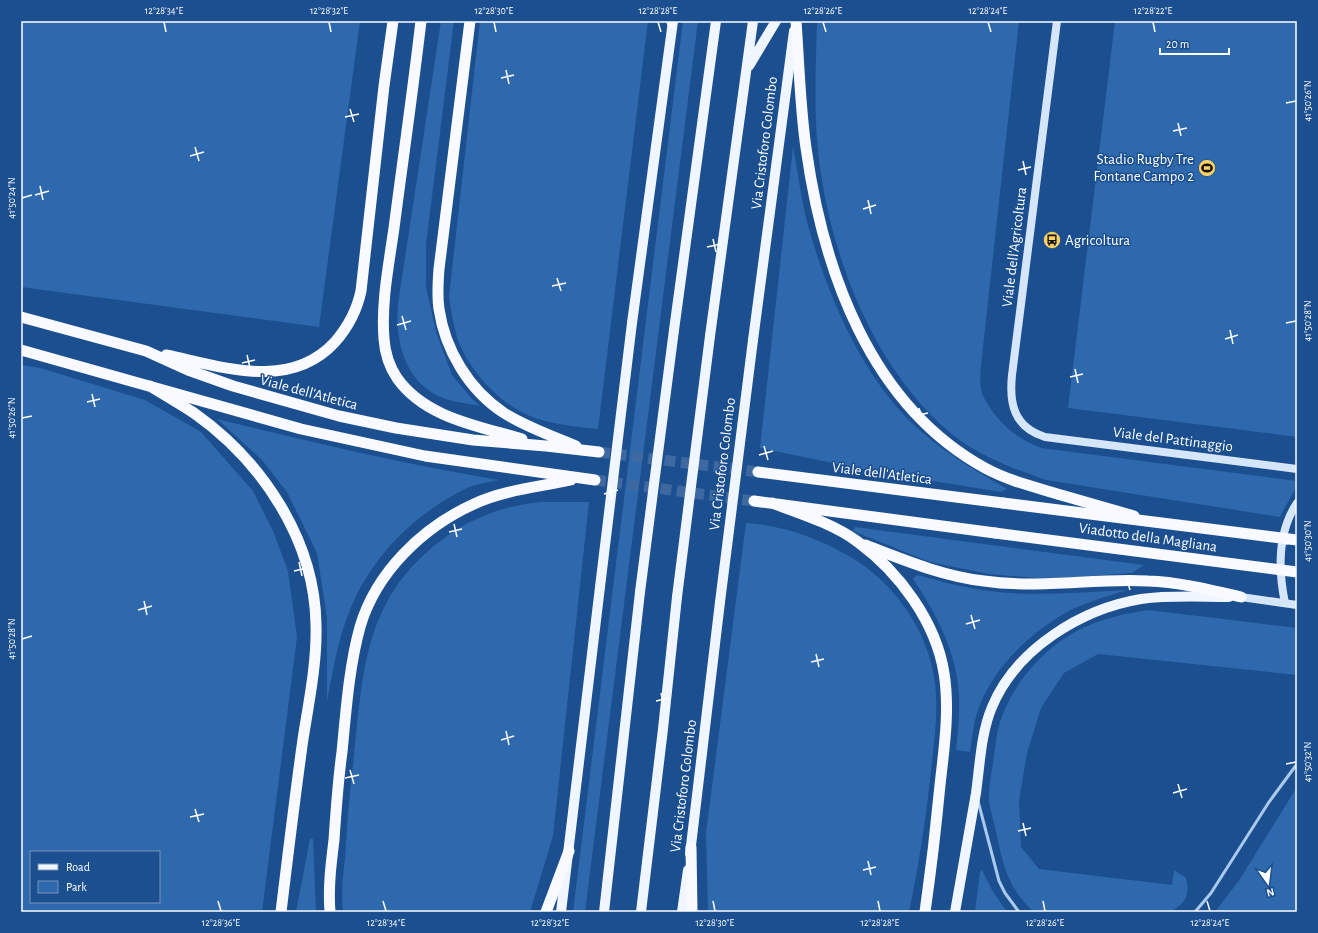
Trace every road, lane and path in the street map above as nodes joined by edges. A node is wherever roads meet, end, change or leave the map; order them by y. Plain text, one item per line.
1 (393, 21) edge
2 (422, 21) edge
3 (470, 21) edge
4 (672, 21) edge
5 (716, 21) edge
6 (753, 21) edge
7 (776, 21) edge
8 (796, 21) edge
9 (1057, 21) edge
10 (747, 69) junction
11 (21, 317) edge
12 (21, 350) edge
13 (146, 351) junction
14 (150, 386) junction
15 (1045, 437) joint
16 (546, 446) junction
17 (1297, 469) edge
18 (758, 472) tunnel mouth
19 (579, 478) junction
20 (595, 480) tunnel mouth
21 (754, 501) tunnel mouth
22 (772, 503) junction
23 (1003, 503) joint
24 (1297, 503) edge
25 (1148, 520) junction
26 (1297, 540) edge
27 (857, 541) junction
28 (1297, 572) edge
29 (1241, 597) junction
30 (1285, 603) junction
31 (1297, 605) edge
32 (1297, 764) edge
33 (976, 792) junction
34 (691, 847) junction
35 (569, 851) junction
36 (281, 912) edge
37 (330, 912) edge
38 (546, 912) edge
39 (561, 912) edge
40 (604, 912) edge
41 (641, 912) edge
42 (682, 912) edge
43 (692, 912) edge
44 (924, 912) edge
45 (955, 912) edge
46 (1019, 912) edge
47 (1194, 912) edge

1 - 13 highway
2 - 16 highway
3 - 16 highway, Viale dell'Atletica
4 - 35 main road, bridge
5 - 40 main road, bridge
6 - 10 main road, Via Cristoforo Colombo
7 - 10 main road
8 - 25 highway, bridge
8 - 34 main road, Via Cristoforo Colombo, bridge
9 - 15 main road, Viale dell'Agricoltura
10 - 41 main road, Via Cristoforo Colombo, bridge
11 - 13 highway, Viale dell'Atletica
12 - 14 highway
13 - 16 highway, Viale dell'Atletica
14 - 19 highway
14 - 36 highway
15 - 17 main road, Viale del Pattinaggio
18 - 23 highway, Viale dell'Atletica
19 - 20 highway
19 - 37 highway
21 - 22 highway
22 - 27 highway
22 - 28 highway, Viadotto della Magliana, bridge
23 - 25 highway, Viadotto della Magliana, bridge
24 - 30 main road
25 - 26 highway, Viadotto della Magliana, bridge
27 - 29 highway
27 - 44 highway
29 - 30 main road
29 - 33 main road
30 - 31 main road
32 - 47 lane
33 - 45 main road
33 - 46 lane
34 - 42 main road, Via Cristoforo Colombo
34 - 43 highway
35 - 38 highway
35 - 39 main road

